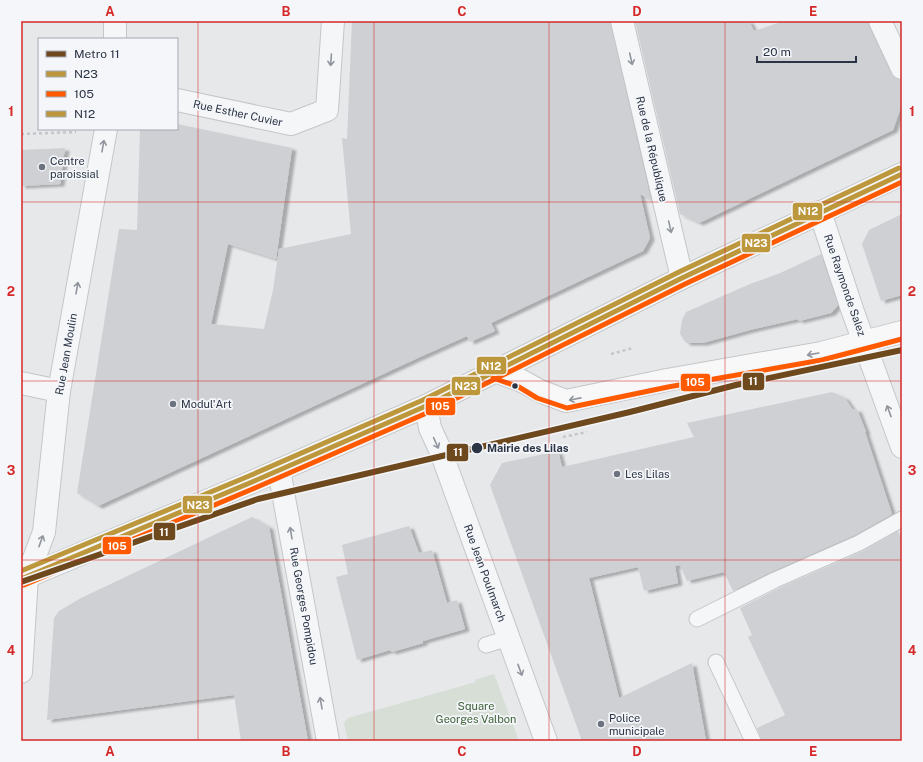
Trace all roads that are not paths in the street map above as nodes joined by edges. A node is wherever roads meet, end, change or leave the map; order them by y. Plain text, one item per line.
1 (115, 21) edge
2 (333, 21) edge
3 (622, 21) edge
4 (880, 21) edge
5 (115, 38) edge
6 (902, 68) edge
7 (178, 100) edge
8 (106, 130) edge
9 (902, 174) edge
10 (820, 212) junction
11 (682, 278) junction
12 (902, 332) edge
13 (865, 342) junction
14 (495, 371) junction
15 (21, 383) edge
16 (59, 391) junction
17 (426, 406) junction
18 (902, 448) edge
19 (279, 470) junction
20 (902, 519) edge
21 (24, 578) edge
22 (697, 619) dead end
23 (509, 638) junction
24 (486, 645) dead end
25 (716, 662) dead end
26 (21, 672) edge
27 (328, 741) edge
28 (546, 741) edge
29 (752, 741) edge

1 - 5 street
2 -> 7 street, Rue Esther Cuvier
3 -> 11 street, Rue de la République
4 - 6 street
16 -> 8 street, Rue Jean Moulin
9 - 10 main road
10 - 11 main road
10 - 13 street, Rue Raymonde Salez
11 - 14 main road
12 - 13 main road
13 -> 14 main road
18 -> 13 street, Rue Raymonde Salez
14 - 17 main road
15 - 16 street
21 -> 16 street, Rue Jean Moulin
17 - 19 main road
17 -> 23 street, Rue Jean Poulmarch
19 - 21 main road
27 -> 19 street, Rue Georges Pompidou
20 - 22 lane
21 - 26 street, Rue Jean Moulin
23 - 24 lane
23 -> 28 street, Rue Jean Poulmarch
25 - 29 lane

